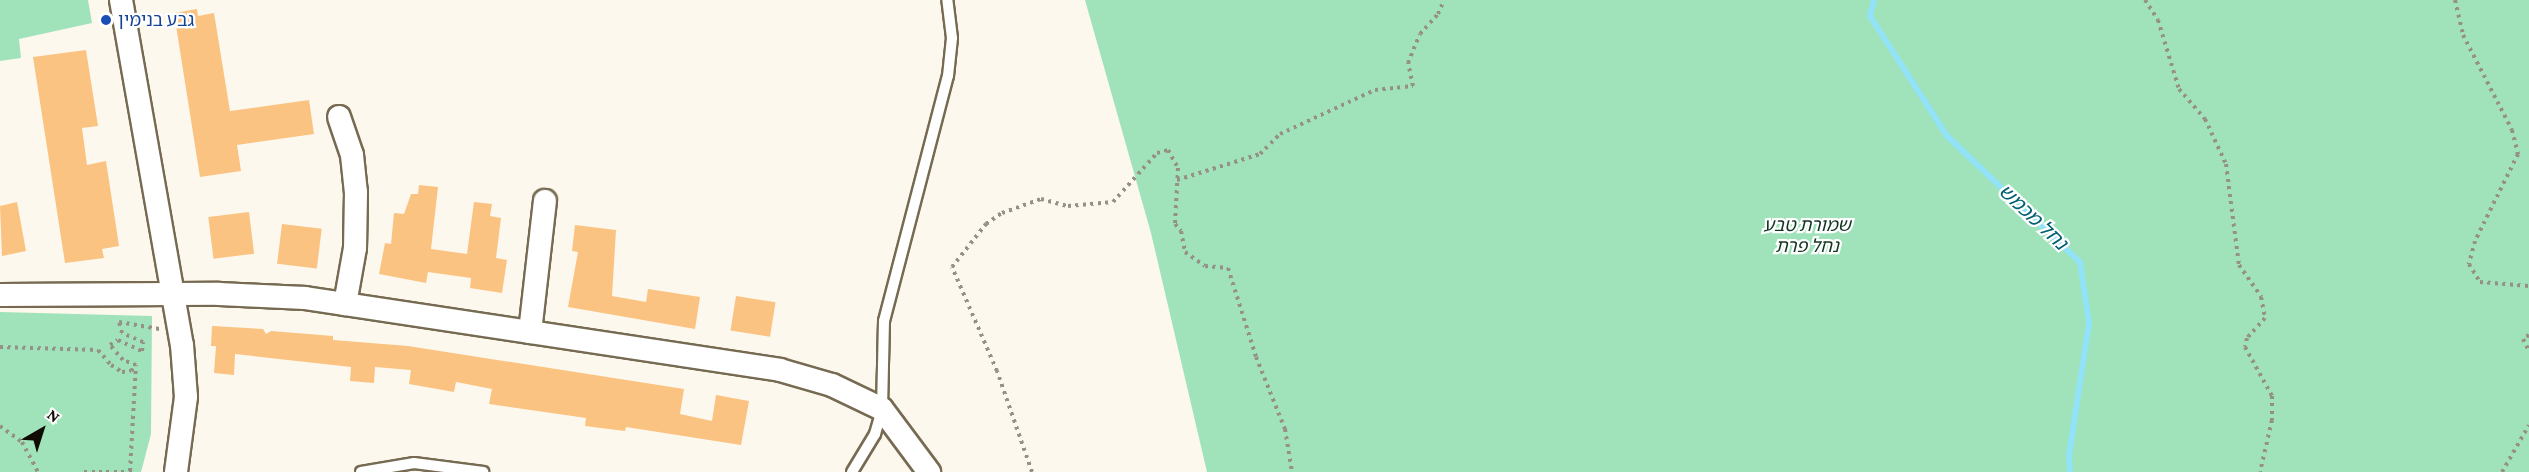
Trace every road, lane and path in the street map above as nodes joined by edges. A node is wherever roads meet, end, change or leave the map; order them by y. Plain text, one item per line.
1 (121, 0) edge
2 (947, 0) edge
3 (1444, 0) edge
4 (2145, 0) edge
5 (2455, 0) edge
6 (339, 117) dead end
7 (1177, 180) junction
8 (545, 201) dead end
9 (2529, 286) edge
10 (173, 294) junction
11 (0, 295) edge
12 (345, 304) junction
13 (179, 328) junction
14 (530, 332) junction
15 (2529, 335) edge
16 (0, 347) edge
17 (2529, 351) edge
18 (136, 365) junction
19 (882, 409) junction
20 (2529, 425) edge
21 (0, 426) edge
22 (130, 471) edge
23 (38, 472) edge
24 (84, 472) edge
25 (136, 472) edge
26 (176, 472) edge
27 (361, 472) edge
28 (483, 472) edge
29 (852, 472) edge
30 (929, 472) edge
31 (1032, 472) edge
32 (1292, 472) edge
33 (2260, 472) edge
34 (2502, 472) edge

1 - 10 street
2 - 19 lane
3 - 7 path
4 - 33 path
5 - 9 path
6 - 12 street
7 - 31 path
7 - 32 path
8 - 14 street
10 - 11 street
10 - 12 street
10 - 13 street
12 - 14 street
13 - 18 path
13 - 26 street
14 - 19 street
15 - 17 path
16 - 18 path
18 - 22 path
19 - 29 lane
19 - 30 street
20 - 34 path
21 - 23 path
22 - 24 path
22 - 25 path
27 - 28 lane

